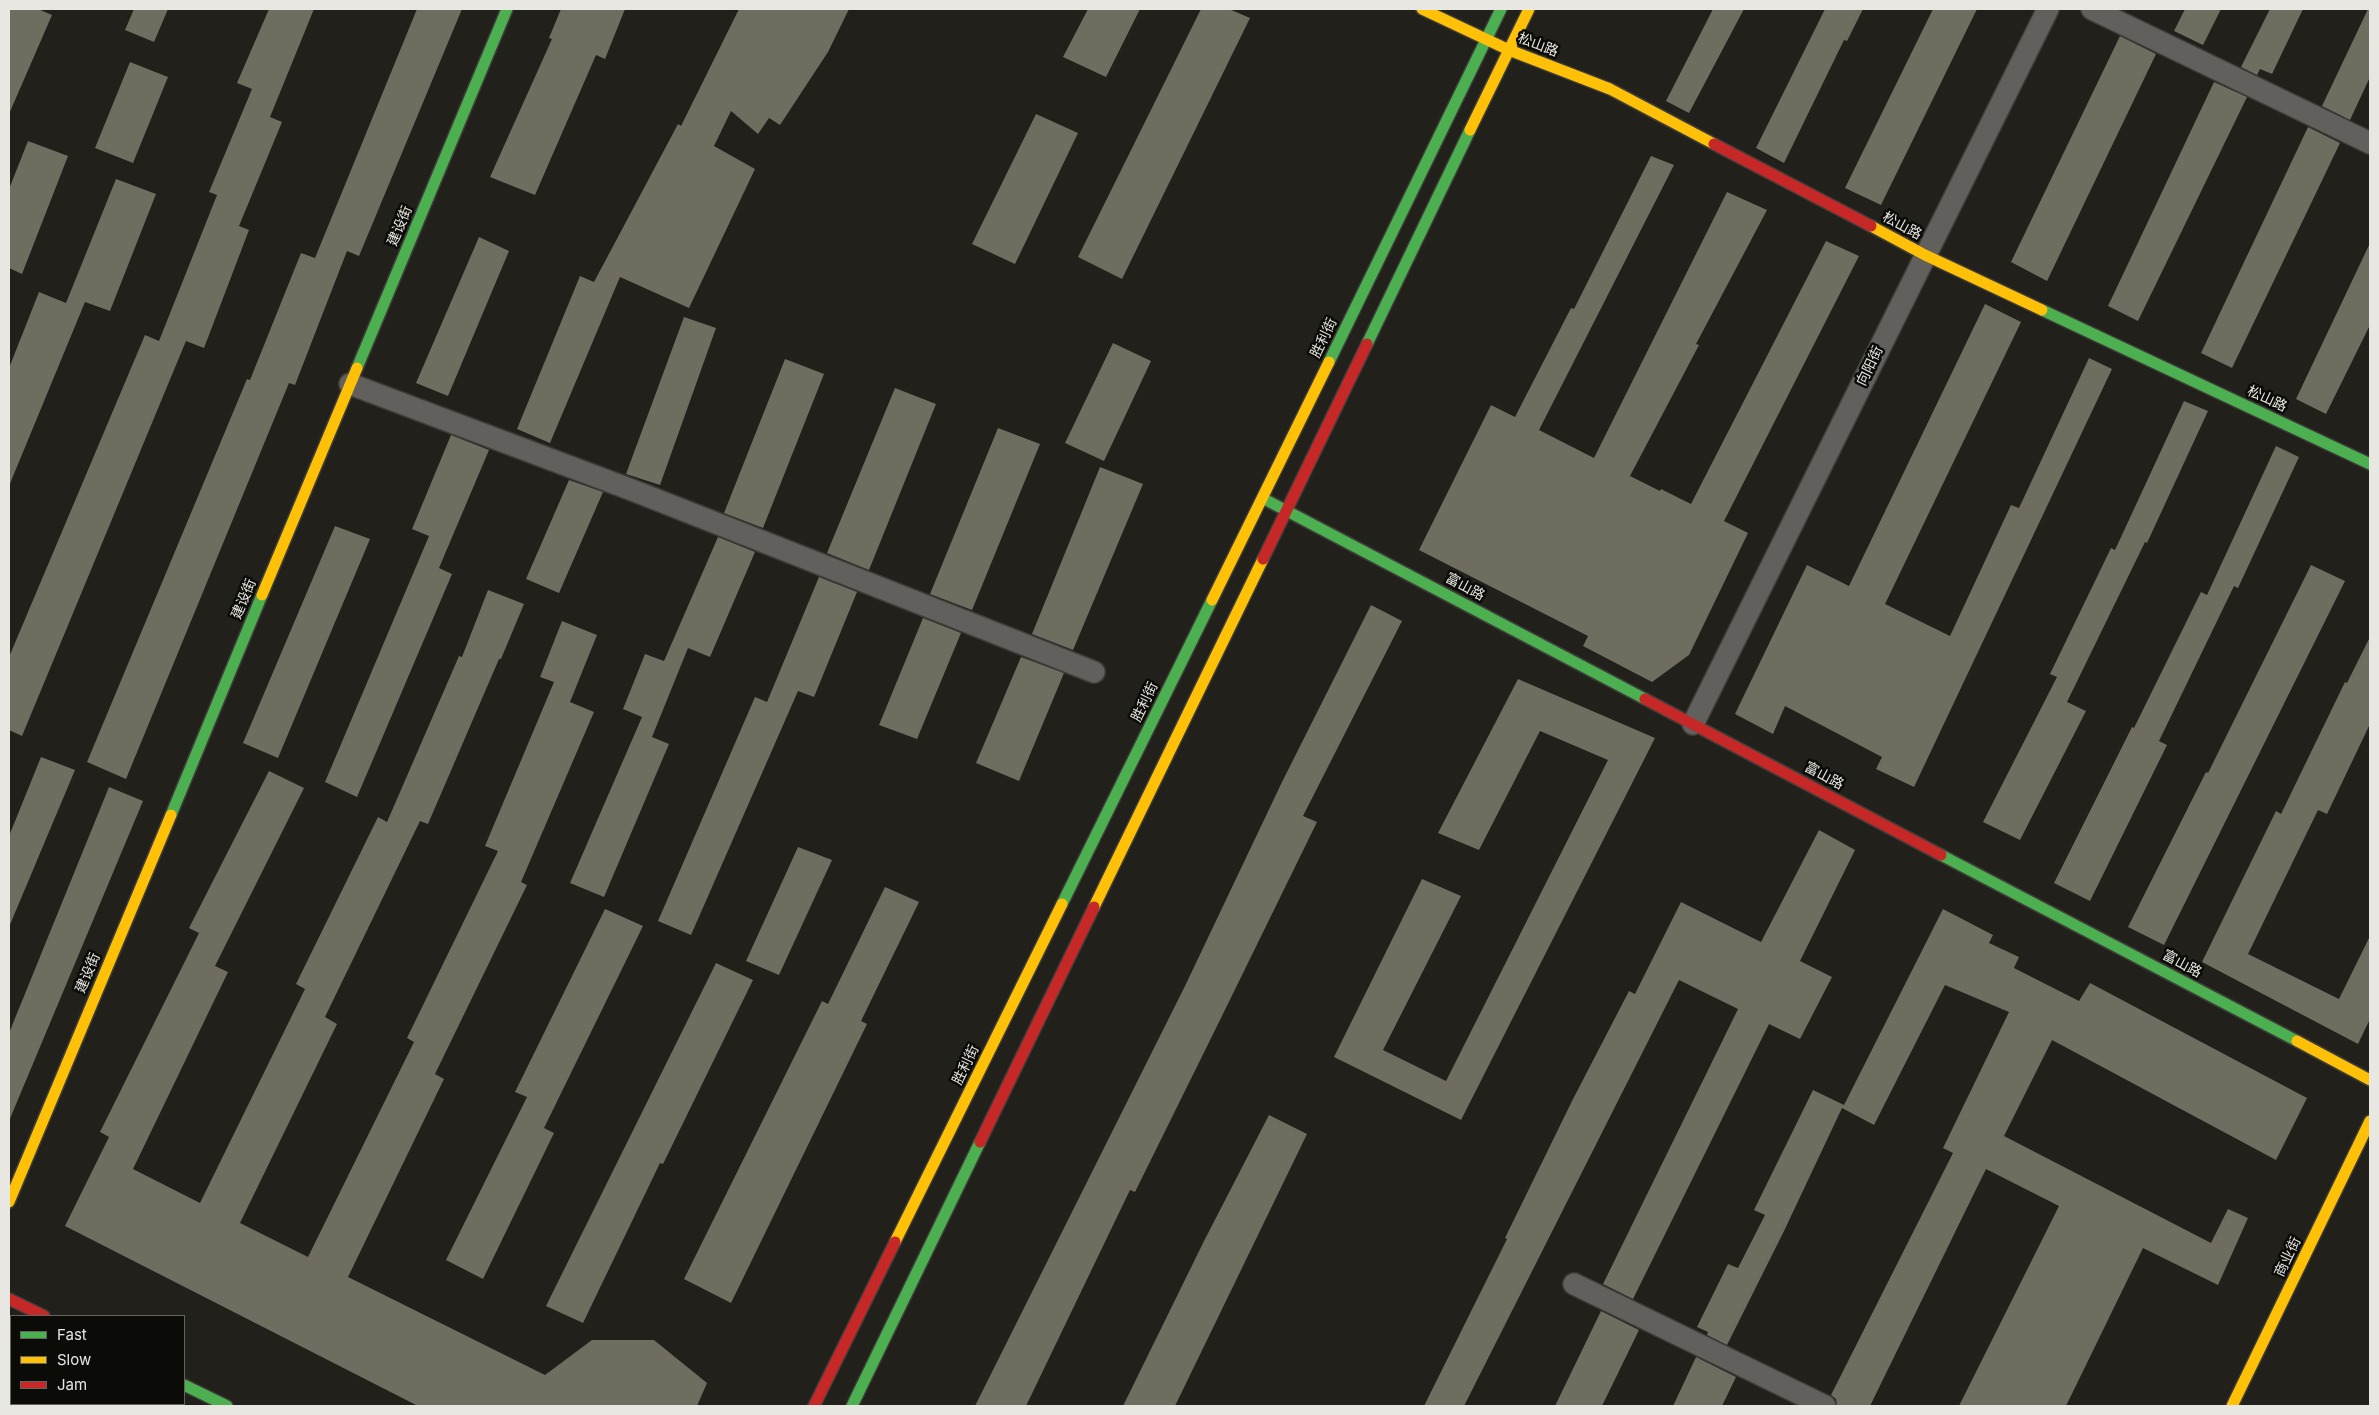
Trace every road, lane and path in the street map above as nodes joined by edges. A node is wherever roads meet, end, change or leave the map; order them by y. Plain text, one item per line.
1 (507, 9) edge
2 (1422, 9) edge
3 (1501, 9) edge
4 (1529, 9) edge
5 (2048, 9) edge
6 (2092, 9) edge
7 (1486, 40) junction
8 (1509, 50) junction
9 (2370, 143) edge
10 (1925, 256) junction
11 (350, 384) junction
12 (2370, 464) edge
13 (1262, 499) junction
14 (1286, 509) junction
15 (1094, 672) dead end
16 (1693, 724) junction
17 (2370, 1080) edge
18 (2370, 1122) edge
19 (9, 1202) edge
20 (1574, 1284) dead end
21 (9, 1299) edge
22 (42, 1315) edge
23 (185, 1385) edge
24 (227, 1406) edge
25 (814, 1406) edge
26 (852, 1406) edge
27 (1825, 1406) edge
28 (2232, 1406) edge

1 - 11 street, 建设街
2 - 7 street, 松山路
3 - 7 street, 胜利街
4 - 8 street
5 - 10 street, 向阳街
6 - 9 street
7 - 8 street, 松山路
7 - 13 street, 胜利街
8 - 10 street, 松山路
8 - 14 street
10 - 12 street, 松山路
10 - 16 street, 向阳街
11 - 15 street
11 - 19 street, 建设街
13 - 14 street, 富山路
13 - 25 street, 胜利街
14 - 16 street, 富山路
14 - 26 street
16 - 17 street, 富山路
18 - 28 street, 商业街
20 - 27 street
21 - 22 street
23 - 24 street

